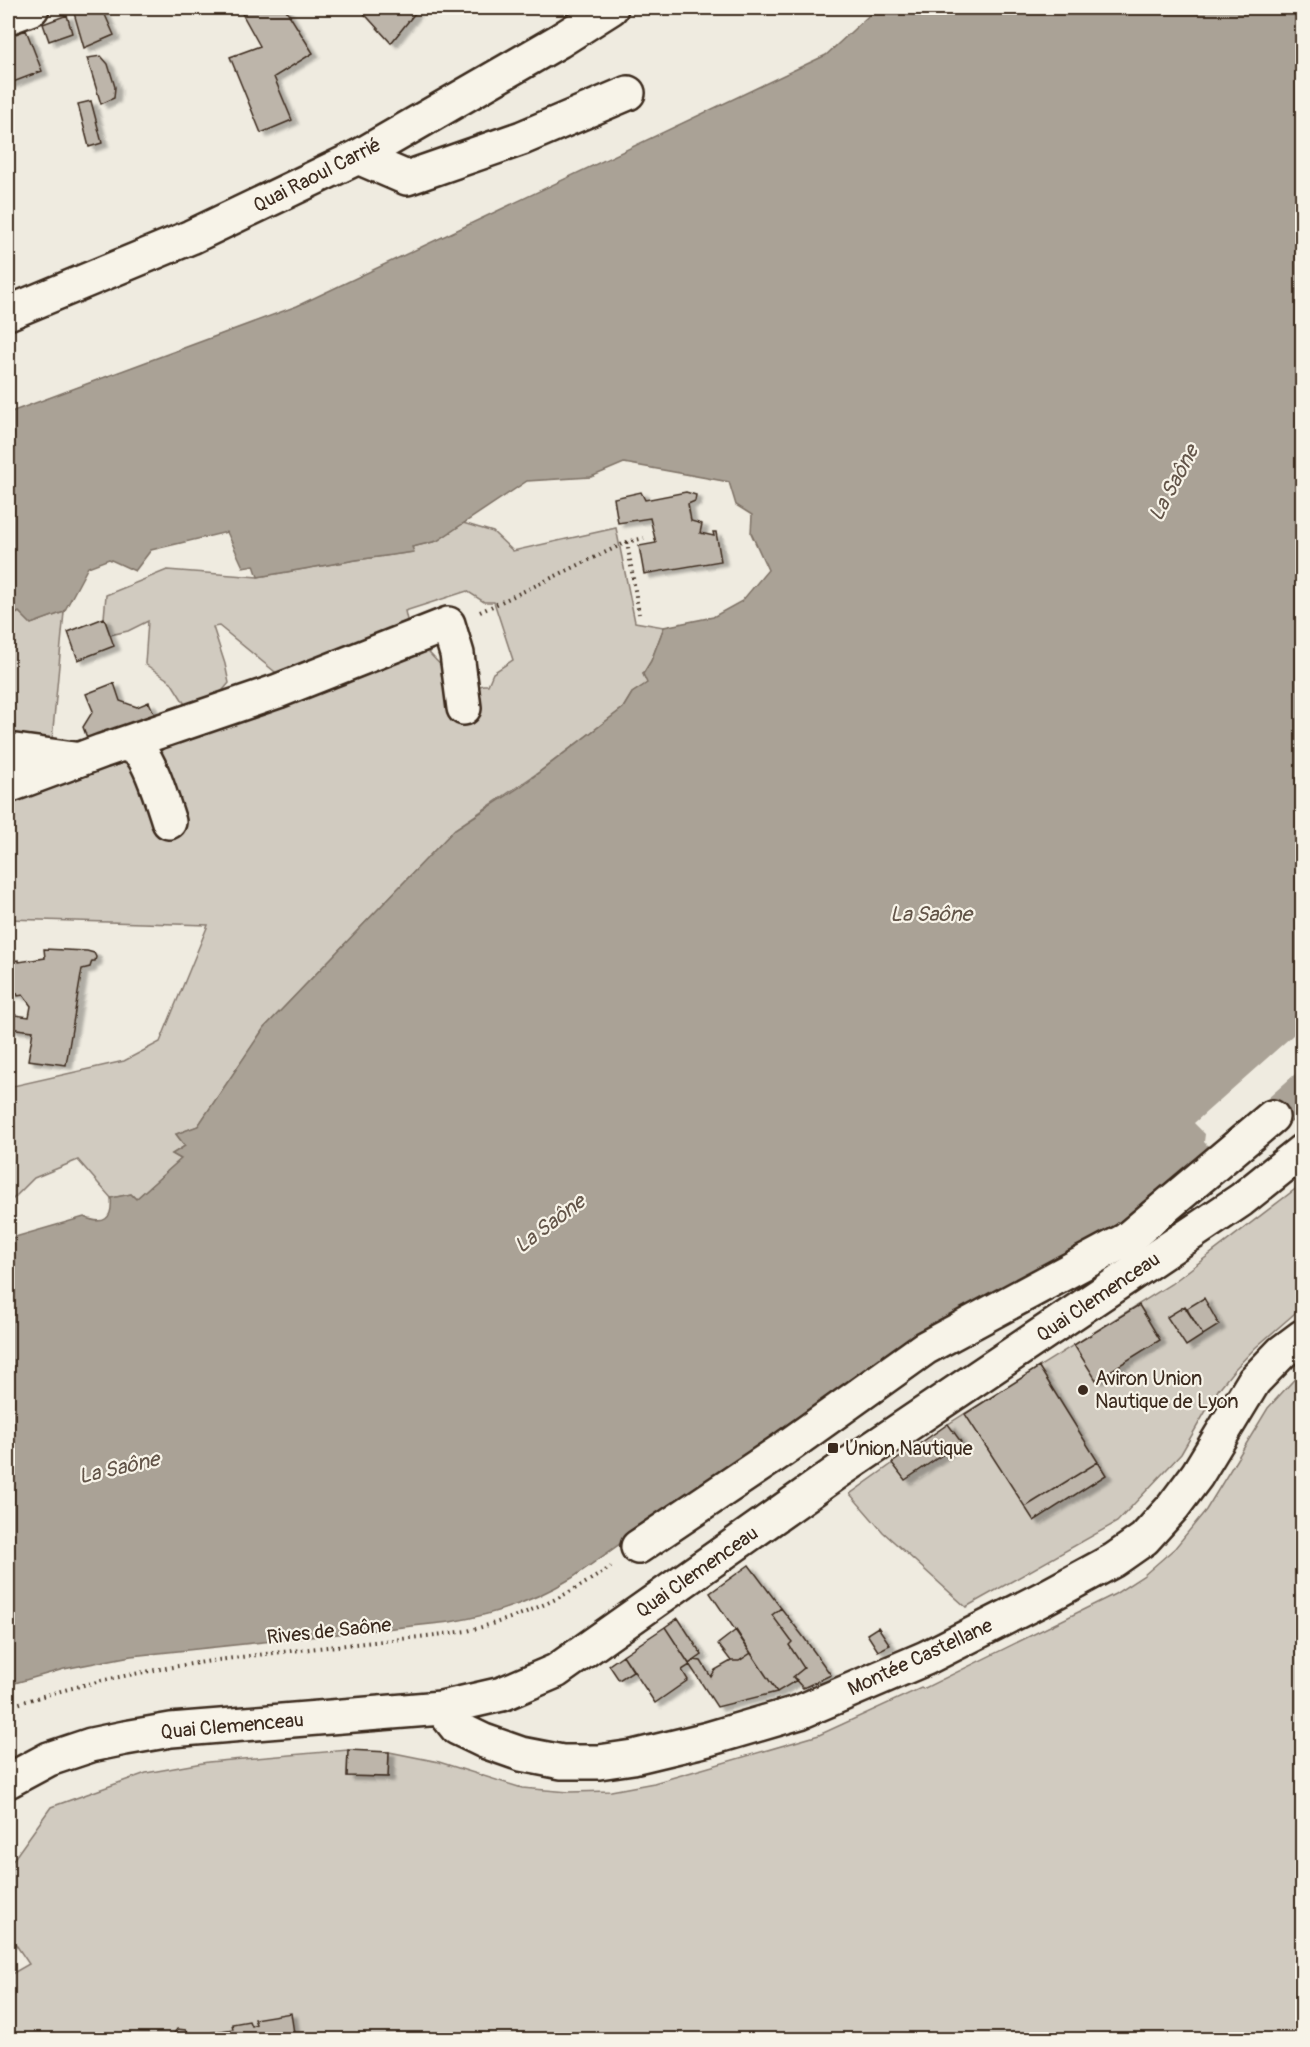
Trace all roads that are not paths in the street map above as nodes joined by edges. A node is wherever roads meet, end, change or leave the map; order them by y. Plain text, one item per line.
1 (611, 8) edge
2 (628, 93) dead end
3 (358, 157) junction
4 (8, 313) edge
5 (464, 708) dead end
6 (123, 744) junction
7 (8, 750) edge
8 (79, 760) junction
9 (8, 786) edge
10 (170, 822) dead end
11 (1272, 1117) dead end
12 (1302, 1151) edge
13 (1134, 1253) junction
14 (1302, 1337) edge
15 (638, 1547) road end
16 (441, 1708) junction
17 (8, 1781) edge

1 - 3 main road, Quai Raoul Carrié
2 - 3 main road
3 - 4 main road, Quai Raoul Carrié
5 - 6 main road
6 - 8 main road
6 - 10 main road
7 - 8 main road
8 - 9 main road
11 - 13 main road
12 - 13 main road, Quai Clemenceau
13 - 15 main road
13 - 16 main road, Quai Clemenceau
14 - 16 main road, Montée Castellane
16 - 17 main road, Quai Clemenceau

